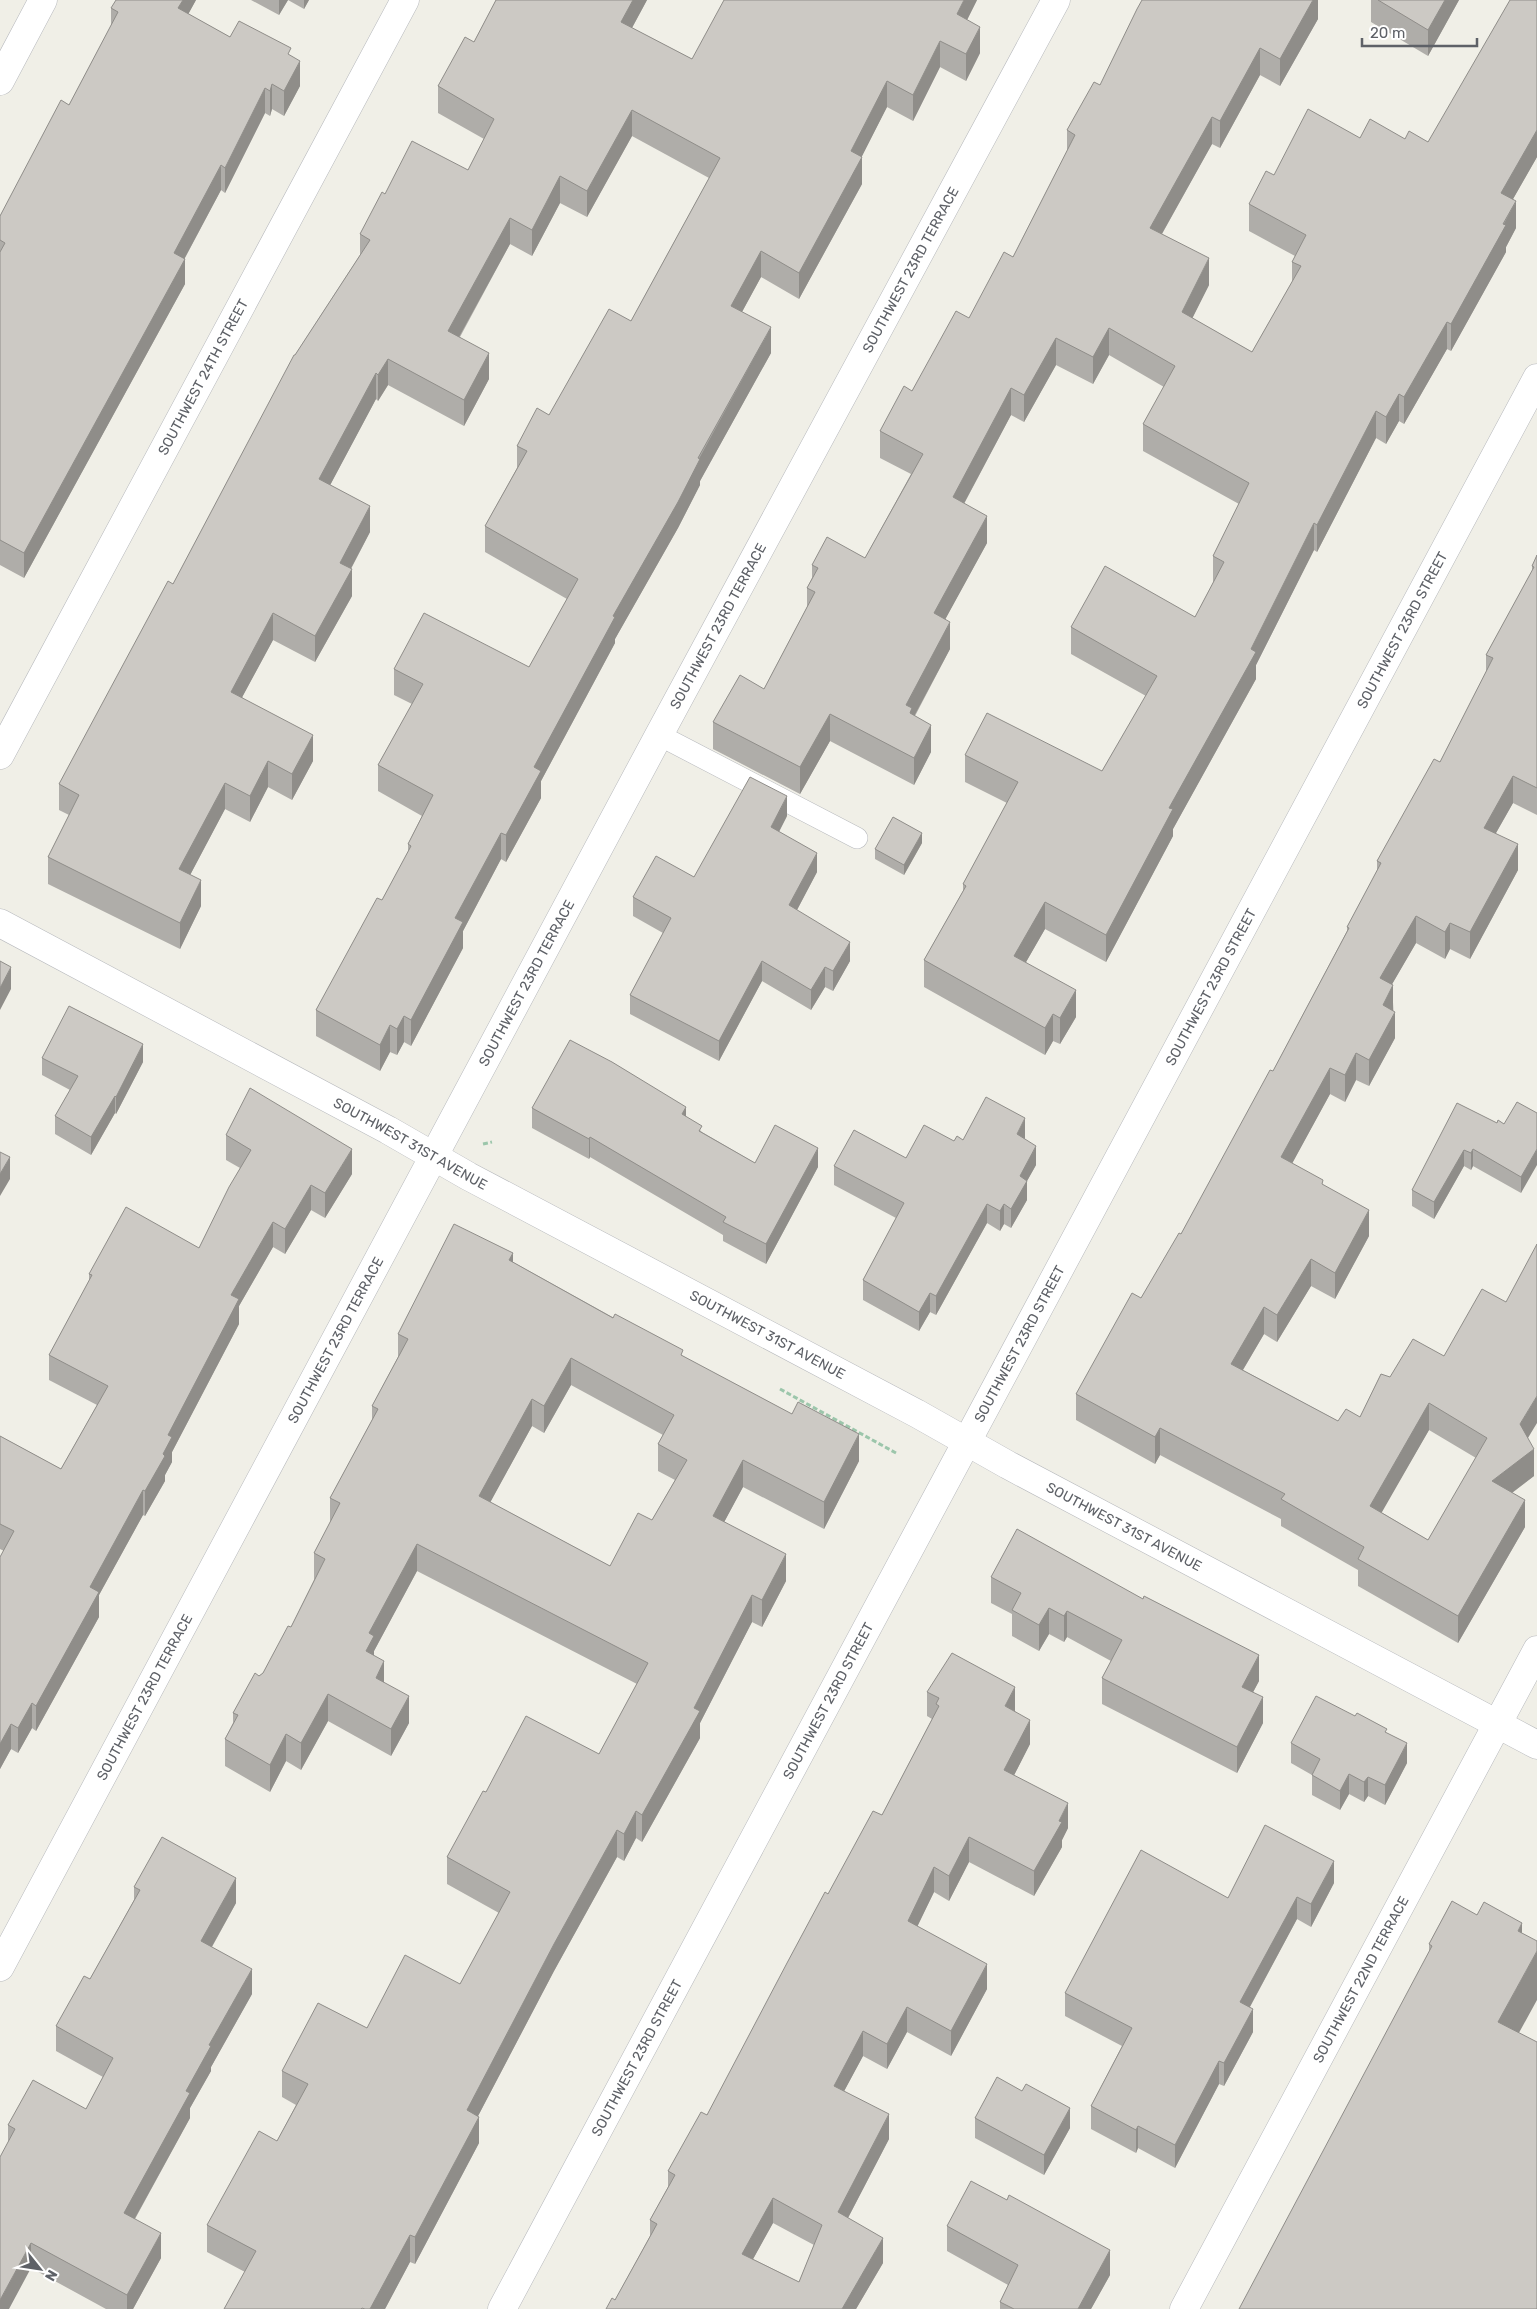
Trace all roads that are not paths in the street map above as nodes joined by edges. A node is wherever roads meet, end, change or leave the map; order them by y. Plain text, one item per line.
1 (43, 0) edge
2 (405, 0) edge
3 (1056, 0) edge
4 (0, 80) edge
5 (1537, 378) edge
6 (659, 735) junction
7 (0, 755) edge
8 (857, 838) dead end
9 (0, 923) edge
10 (435, 1156) junction
11 (966, 1442) junction
12 (1537, 1650) edge
13 (1497, 1724) junction
14 (1537, 1745) edge
15 (0, 1967) edge
16 (502, 2309) edge
17 (1184, 2309) edge

1 - 4 street
2 - 7 street, SOUTHWEST 24TH STREET
3 - 6 street, SOUTHWEST 23RD TERRACE
5 - 11 street, SOUTHWEST 23RD STREET
6 - 8 lane
6 - 10 street, SOUTHWEST 23RD TERRACE
9 - 10 street, SOUTHWEST 31ST AVENUE
10 - 11 street, SOUTHWEST 31ST AVENUE
10 - 15 street, SOUTHWEST 23RD TERRACE
11 - 13 street, SOUTHWEST 31ST AVENUE
11 - 16 street, SOUTHWEST 23RD STREET
12 - 13 street, SOUTHWEST 22ND TERRACE
13 - 14 street, SOUTHWEST 31ST AVENUE
13 - 17 street, SOUTHWEST 22ND TERRACE

